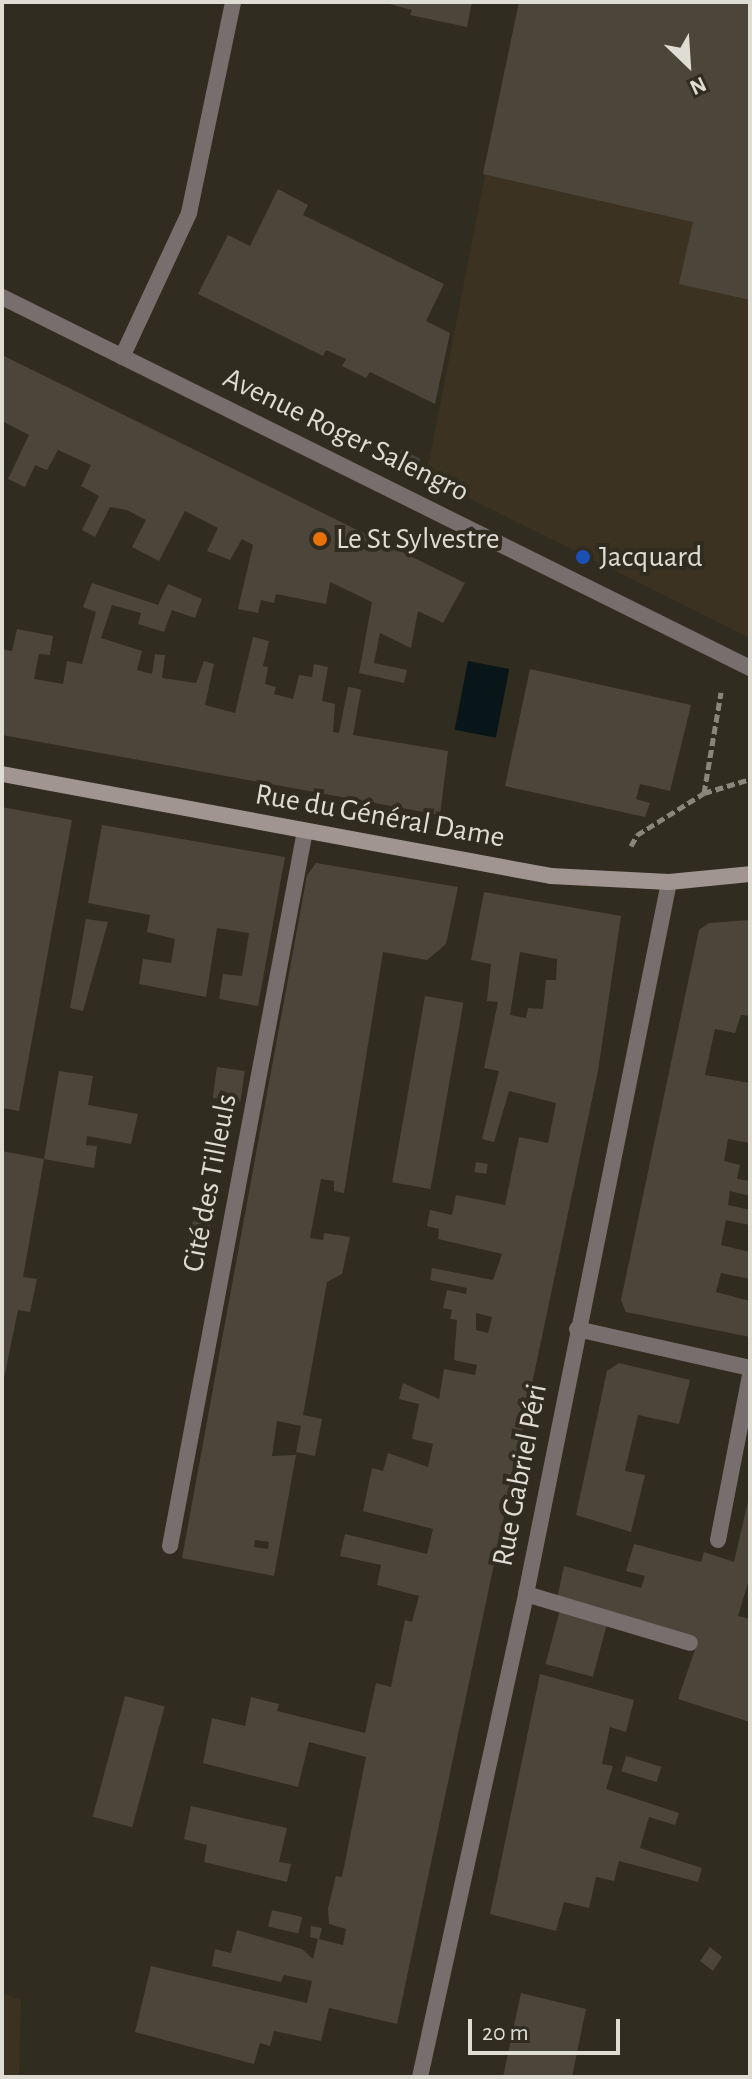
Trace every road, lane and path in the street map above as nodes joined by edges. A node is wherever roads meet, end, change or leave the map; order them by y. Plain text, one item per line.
1 (233, 2) edge
2 (2, 297) edge
3 (122, 357) junction
4 (727, 655) junction
5 (750, 668) edge
6 (2, 774) edge
7 (750, 779) edge
8 (704, 793) junction
9 (305, 831) junction
10 (750, 874) edge
11 (613, 882) junction
12 (669, 882) junction
13 (577, 1329) junction
14 (750, 1368) edge
15 (750, 1375) edge
16 (718, 1540) dead end
17 (170, 1546) dead end
18 (526, 1594) junction
19 (690, 1643) dead end
20 (420, 2077) edge

1 - 3 street
2 - 3 street, Avenue Roger Salengro
3 - 4 street, Avenue Roger Salengro
4 - 5 street, Avenue Roger Salengro
4 - 8 path
6 - 9 street, Rue du Général Dame
7 - 8 path
8 - 11 path
9 - 11 street, Rue du Général Dame
9 - 17 street, Cité des Tilleuls
10 - 12 street, Rue du Général Dame
11 - 12 street, Rue du Général Dame
12 - 13 street, Rue Gabriel Péri
13 - 14 street
13 - 18 street, Rue Gabriel Péri
15 - 16 street
18 - 19 street
18 - 20 street, Rue Gabriel Péri

